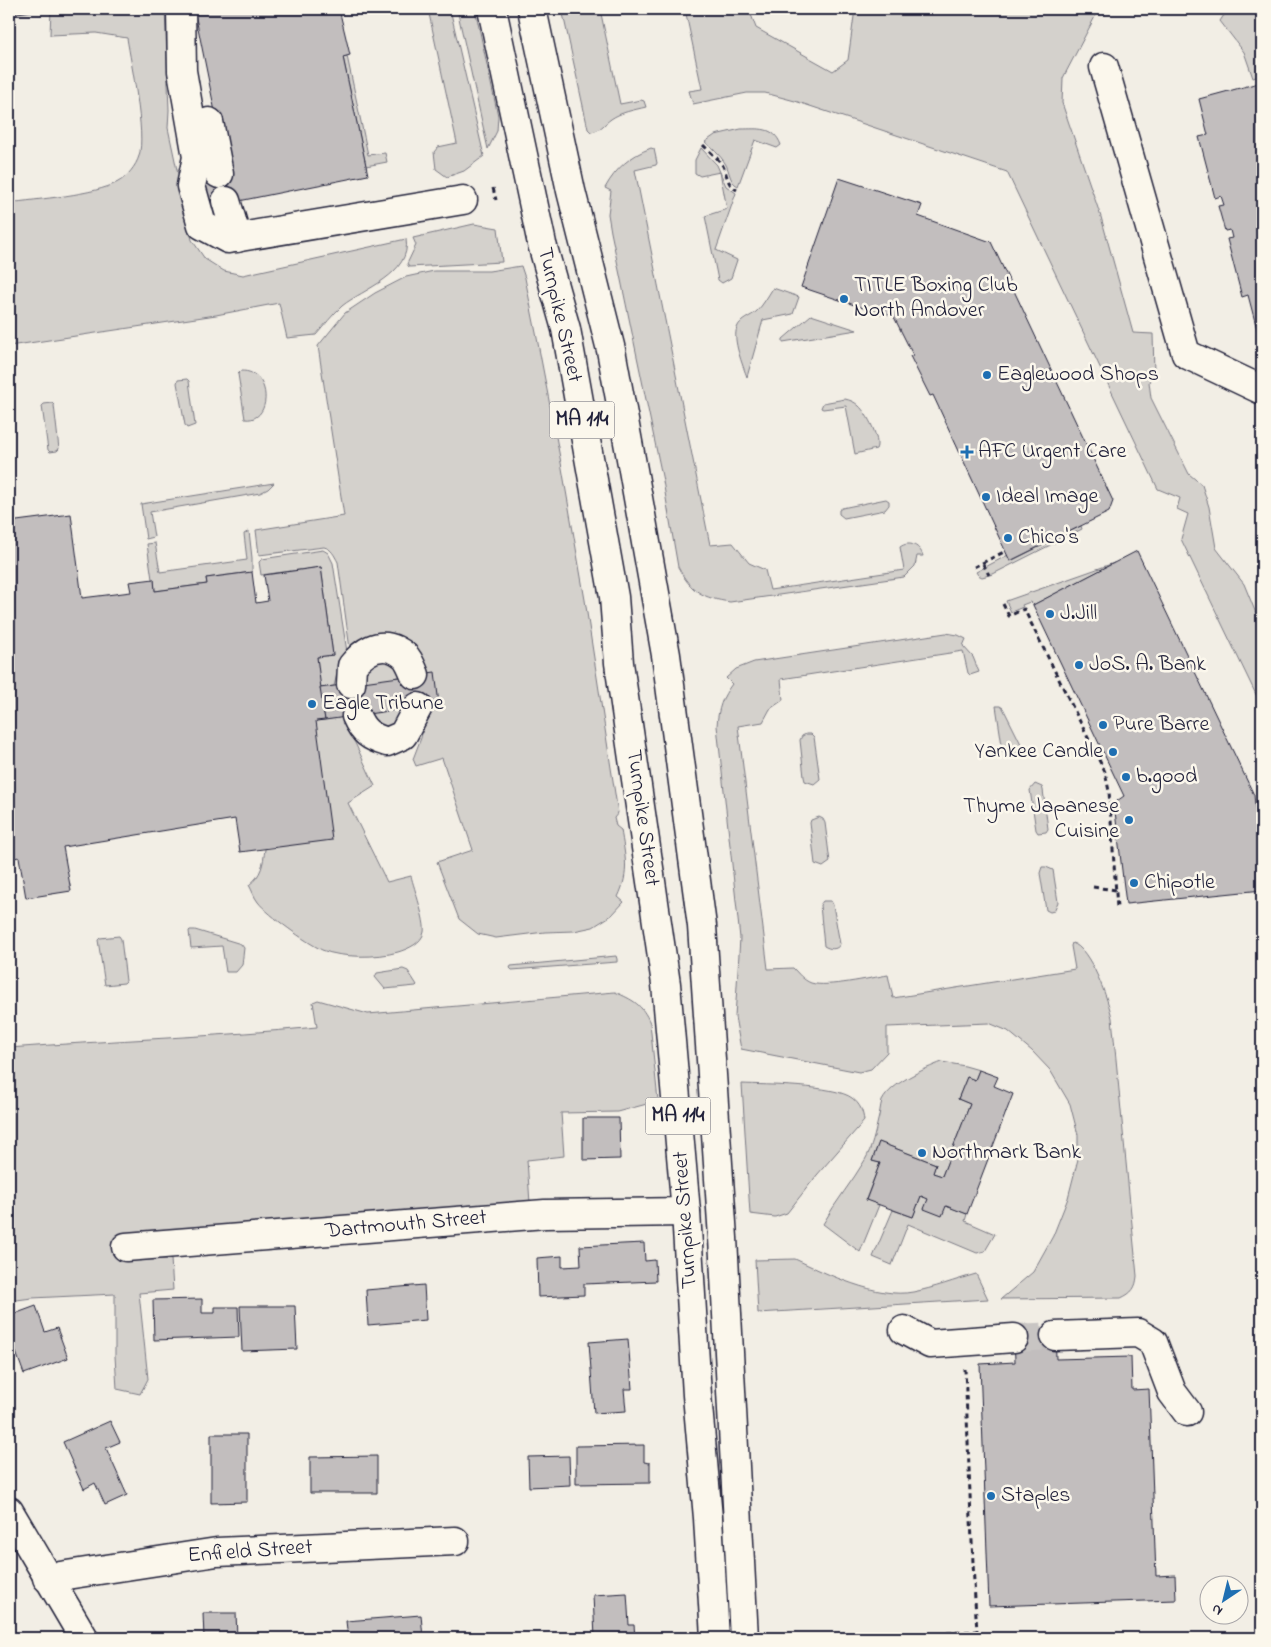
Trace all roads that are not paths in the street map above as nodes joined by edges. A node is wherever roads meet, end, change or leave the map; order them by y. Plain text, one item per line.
1 (492, 9) edge
2 (532, 9) edge
3 (181, 12) edge
4 (1104, 67) dead end
5 (219, 174) dead end
6 (463, 200) dead end
7 (226, 201) dead end
8 (237, 238) junction
9 (1262, 390) edge
10 (415, 675) dead end
11 (351, 684) dead end
12 (418, 707) dead end
13 (356, 716) dead end
14 (686, 1212) junction
15 (126, 1248) dead end
16 (904, 1330) dead end
17 (1055, 1336) tunnel mouth
18 (1014, 1338) tunnel mouth
19 (1187, 1412) dead end
20 (9, 1511) edge
21 (454, 1541) dead end
22 (47, 1578) junction
23 (84, 1638) edge
24 (715, 1638) edge
25 (744, 1638) edge

1 - 14 main road, Turnpike Street / MA 114
2 - 25 main road, Turnpike Street / MA 114
3 - 5 main road
3 - 8 main road
4 - 9 main road
6 - 8 main road
7 - 8 main road
10 - 11 main road
12 - 13 main road
14 - 15 main road, Dartmouth Street
14 - 24 main road, Turnpike Street / MA 114
16 - 18 main road
17 - 19 main road
20 - 22 main road
21 - 22 main road, Enfield Street
22 - 23 main road

